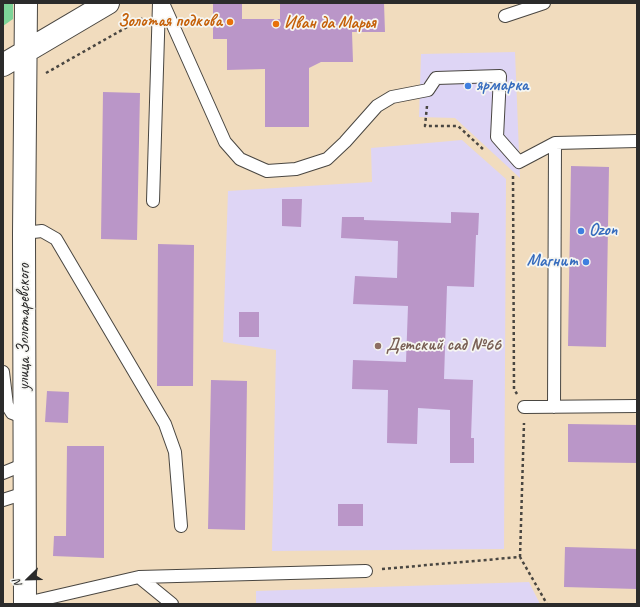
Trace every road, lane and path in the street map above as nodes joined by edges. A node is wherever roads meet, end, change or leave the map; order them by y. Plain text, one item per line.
1 (26, 3) edge
2 (108, 3) edge
3 (544, 3) edge
4 (161, 5) edge
5 (505, 16) dead end
6 (26, 50) junction
7 (3, 65) edge
8 (26, 86) junction
9 (428, 90) junction
10 (637, 141) edge
11 (555, 143) junction
12 (486, 151) dead end
13 (508, 172) dead end
14 (153, 201) dead end
15 (24, 233) junction
16 (3, 372) edge
17 (637, 406) edge
18 (524, 407) junction
19 (554, 407) junction
20 (25, 418) junction
21 (25, 464) junction
22 (3, 472) edge
23 (25, 493) junction
24 (3, 500) edge
25 (182, 526) dead end
26 (520, 557) junction
27 (366, 571) joint
28 (139, 577) junction
29 (24, 603) edge
30 (172, 604) edge
31 (547, 604) edge

1 - 6 street, улица Золотаревского
2 - 6 street
3 - 5 lane
4 - 8 path
4 - 9 lane
4 - 14 lane
6 - 7 street
6 - 8 street, улица Золотаревского
8 - 15 street, улица Золотаревского
9 - 11 lane
9 - 12 path
10 - 11 lane
11 - 19 lane
13 - 18 path
15 - 20 street, улица Золотаревского
15 - 25 lane
16 - 20 lane
17 - 19 lane
18 - 19 lane
18 - 26 path
20 - 21 street, улица Золотаревского
21 - 22 lane
21 - 23 street, улица Золотаревского
23 - 24 lane
23 - 29 street, улица Золотаревского
26 - 27 path
26 - 31 path
27 - 28 lane
28 - 29 lane
28 - 30 lane

